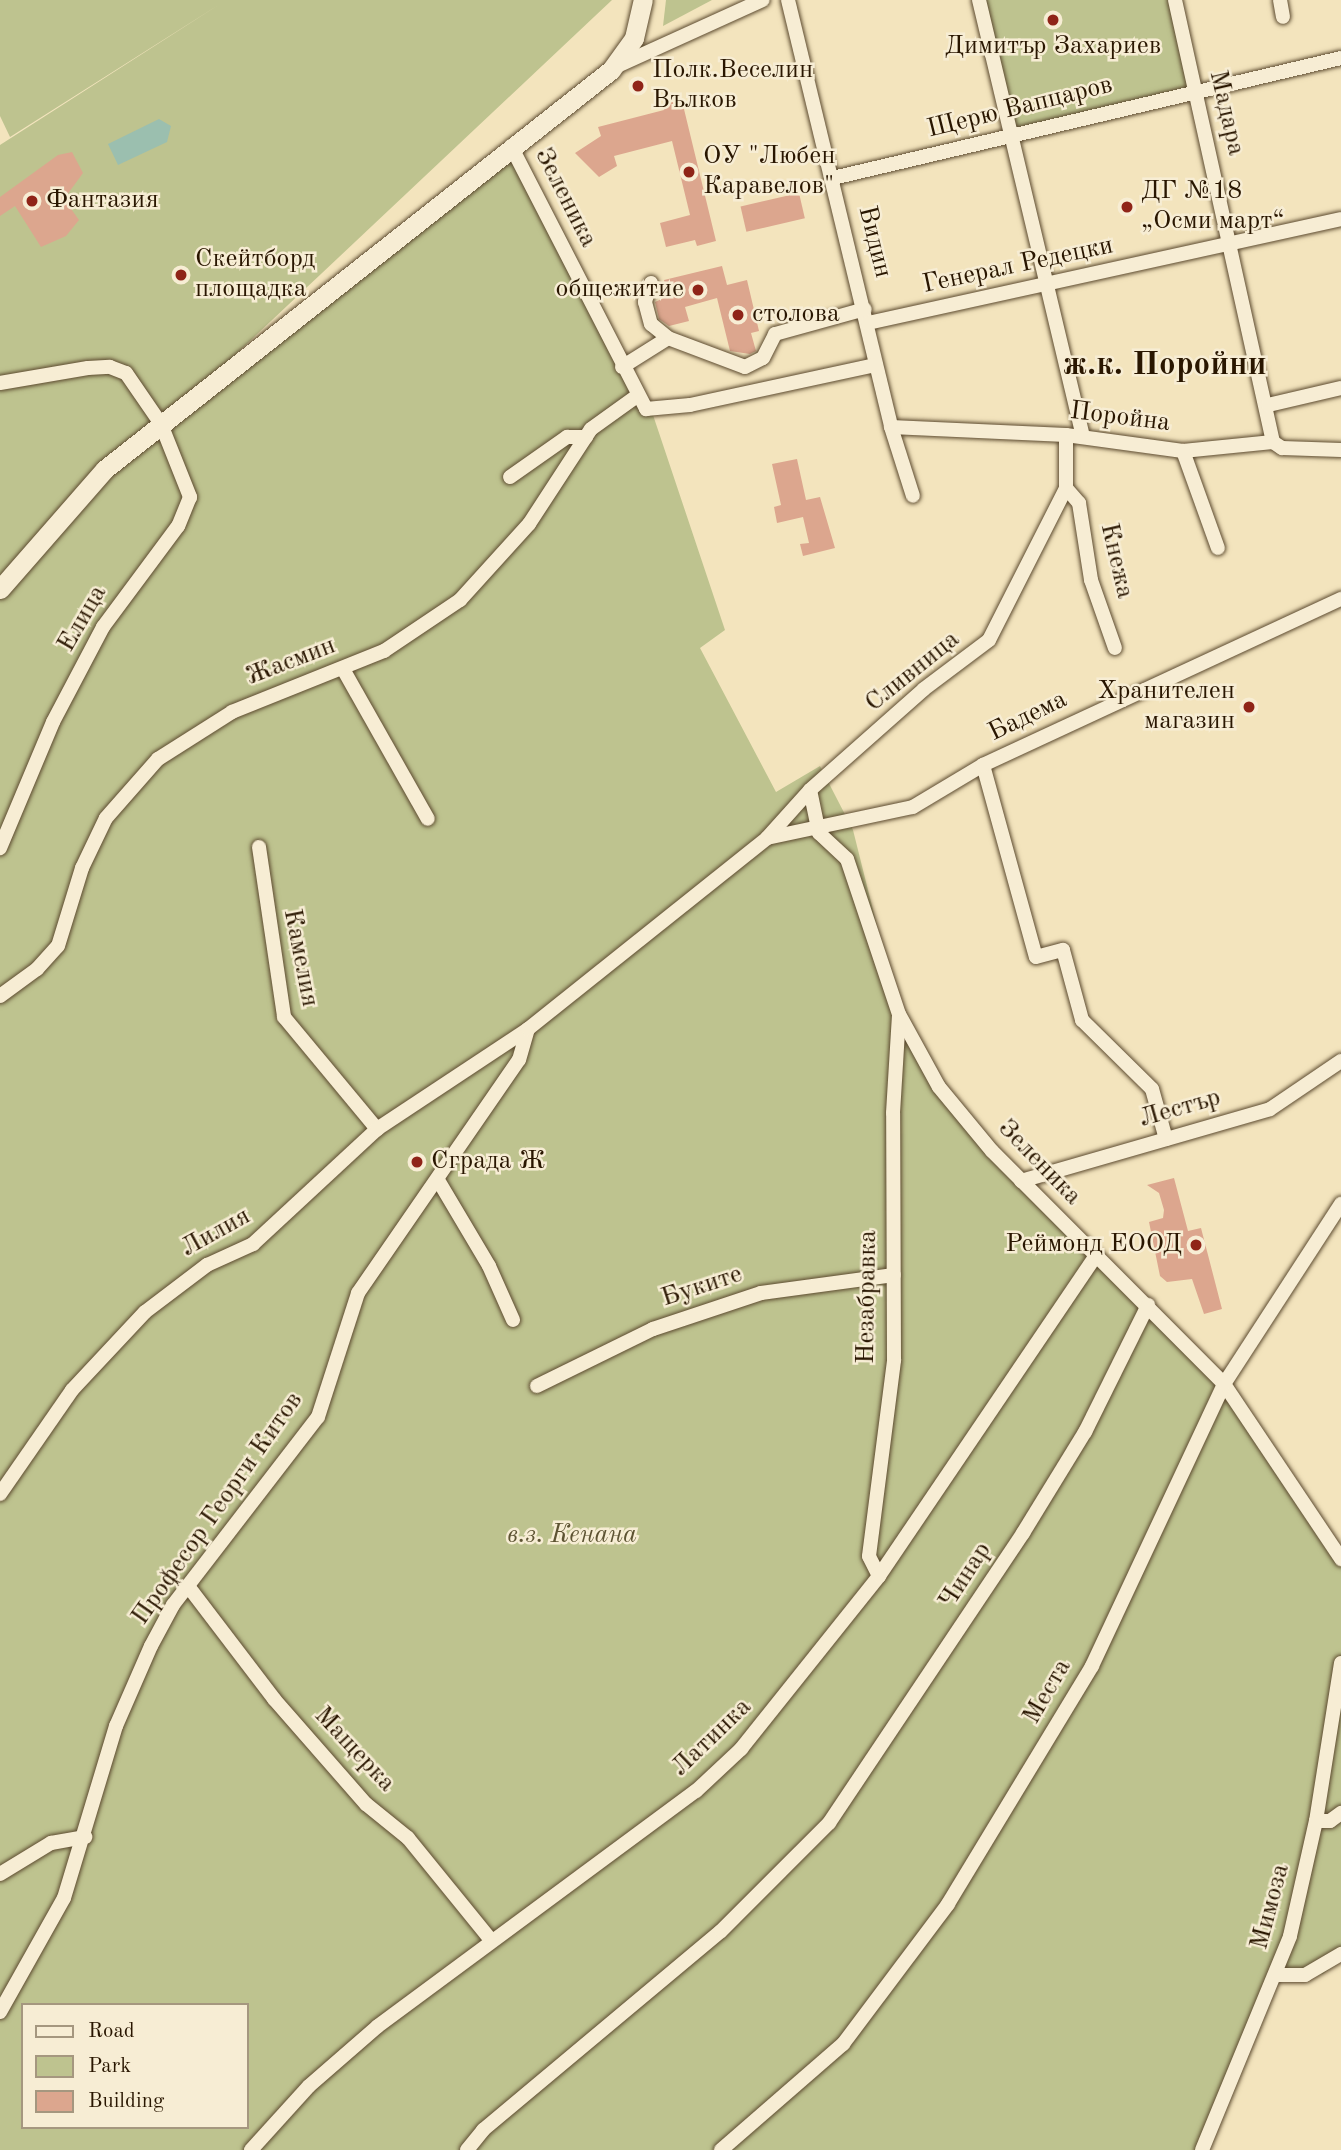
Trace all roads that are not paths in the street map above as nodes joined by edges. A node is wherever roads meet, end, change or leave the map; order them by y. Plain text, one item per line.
1 (643, 0) edge
2 (763, 0) edge
3 (788, 0) edge
4 (979, 0) edge
5 (1175, 0) edge
6 (1280, 0) edge
7 (1283, 18) dead end
8 (1341, 58) edge
9 (611, 70) junction
10 (1196, 90) junction
11 (1012, 136) junction
12 (511, 146) junction
13 (833, 178) junction
14 (1341, 219) edge
15 (1231, 244) junction
16 (651, 283) dead end
17 (1047, 285) junction
18 (867, 316) junction
19 (668, 338) junction
20 (875, 365) junction
21 (622, 368) junction
22 (0, 383) edge
23 (1341, 388) edge
24 (637, 396) junction
25 (1268, 405) junction
26 (161, 424) junction
27 (891, 427) junction
28 (1066, 435) junction
29 (586, 437) junction
30 (1083, 437) junction
31 (1273, 442) junction
32 (1341, 450) edge
33 (1183, 451) junction
34 (510, 477) dead end
35 (1066, 488) junction
36 (913, 496) dead end
37 (1218, 548) dead end
38 (0, 589) edge
39 (1341, 598) edge
40 (1115, 648) dead end
41 (343, 669) junction
42 (984, 765) junction
43 (810, 790) junction
44 (428, 818) dead end
45 (816, 824) junction
46 (767, 838) junction
47 (259, 847) dead end
48 (0, 848) edge
49 (0, 996) edge
50 (899, 1014) junction
51 (528, 1029) junction
52 (1341, 1061) edge
53 (377, 1129) junction
54 (1166, 1139) junction
55 (438, 1180) junction
56 (1021, 1181) junction
57 (1341, 1204) edge
58 (1096, 1256) junction
59 (894, 1275) junction
60 (1147, 1305) junction
61 (513, 1320) dead end
62 (1224, 1384) junction
63 (537, 1386) dead end
64 (0, 1494) edge
65 (1341, 1559) edge
66 (879, 1576) junction
67 (188, 1586) junction
68 (1341, 1663) edge
69 (1341, 1813) edge
70 (1316, 1821) junction
71 (85, 1838) junction
72 (0, 1874) edge
73 (491, 1940) junction
74 (1341, 1954) edge
75 (1278, 1975) junction
76 (0, 2012) edge
77 (251, 2150) edge
78 (467, 2150) edge
79 (721, 2150) edge
80 (1202, 2150) edge

1 - 9 main road
2 - 9 street
3 - 13 street, Видин
4 - 11 street
5 - 10 street, Мадара
6 - 7 street
8 - 10 street, Щерю Вапцаров
9 - 12 main road
10 - 11 street, Щерю Вапцаров
10 - 15 street, Мадара
11 - 13 street, Щерю Вапцаров
11 - 17 street
12 - 21 street, Зеленика
12 - 26 main road
13 - 18 street, Видин
14 - 15 street, Генерал Редецки
15 - 17 street, Генерал Редецки
15 - 25 street, Мадара
16 - 19 street
17 - 18 street, Генерал Редецки
17 - 30 street
18 - 19 street, Генерал Редецки
18 - 20 street, Видин
19 - 21 street
20 - 24 street, Зеленика
20 - 27 street, Видин
21 - 24 street, Зеленика
22 - 26 street, Елица
23 - 25 street
24 - 29 street, Жасмин
25 - 31 street, Мадара
26 - 38 main road
26 - 48 street, Елица
27 - 28 street, Поройна
27 - 36 street, Видин
28 - 30 street, Поройна
28 - 35 street, Сливница
29 - 34 street
29 - 41 street, Жасмин
30 - 33 street, Поройна
31 - 32 street, Поройна
31 - 33 street, Поройна
33 - 37 street
35 - 40 street, Кнежа
35 - 43 street, Сливница
39 - 42 street, Бадема
41 - 44 street
41 - 49 street, Жасмин
42 - 45 street, Бадема
42 - 54 street
43 - 45 street, Зеленика
43 - 46 street, Сливница
45 - 46 street, Бадема
45 - 50 street, Зеленика
46 - 51 street
47 - 53 street, Камелия
50 - 56 street, Зеленика
50 - 59 street, Незабравка
51 - 53 street, Лилия
51 - 55 street, Професор Георги Китов
52 - 54 street, Лестър
53 - 64 street, Лилия
54 - 56 street, Лестър
55 - 61 street
55 - 67 street, Професор Георги Китов
56 - 58 street, Зеленика
57 - 62 street, Места
58 - 60 street, Зеленика
58 - 66 street, Латинка
59 - 63 street, Буките
59 - 66 street, Незабравка
60 - 62 street, Зеленика
60 - 78 street, Чинар
62 - 65 street, Зеленика
62 - 79 street, Места
66 - 73 street, Латинка
67 - 71 street, Професор Георги Китов
67 - 73 street, Мащерка
68 - 70 street, Мимоза
69 - 70 street
70 - 75 street, Мимоза
71 - 72 street
71 - 76 street, Професор Георги Китов
73 - 77 street, Латинка
74 - 75 street
75 - 80 street, Мимоза

